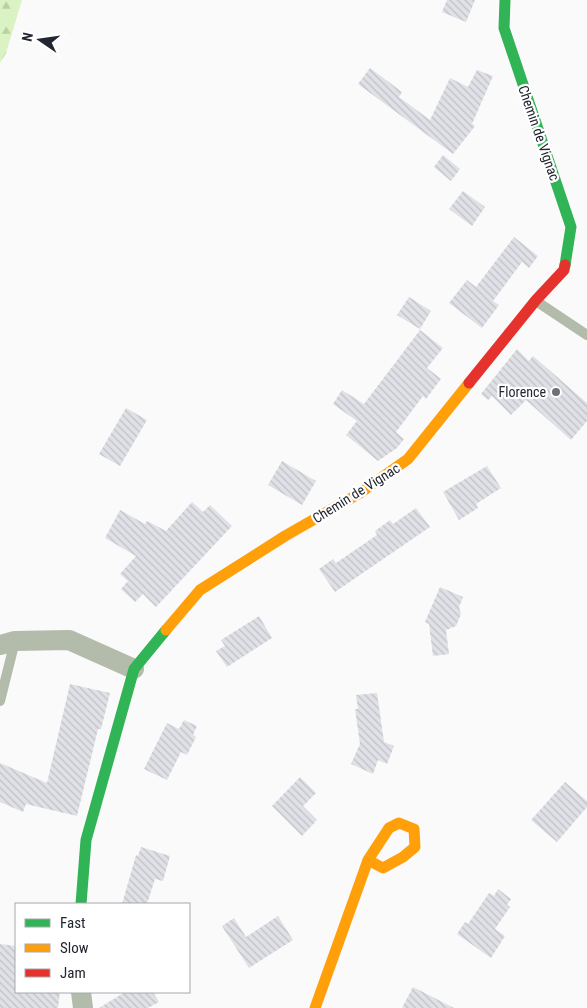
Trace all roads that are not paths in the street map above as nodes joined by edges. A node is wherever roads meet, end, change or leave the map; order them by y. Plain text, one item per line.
1 (505, 0) edge
2 (536, 300) junction
3 (587, 335) edge
4 (8, 643) edge
5 (134, 669) junction
6 (0, 701) edge
7 (368, 860) dead end
8 (81, 903) edge
9 (81, 993) edge
10 (82, 1008) edge
11 (315, 1008) edge

1 - 2 street, Chemin de Vignac
2 - 3 lane
2 - 5 street, Chemin de Vignac
4 - 5 street
4 - 6 lane
5 - 8 street, Chemin de Vignac
7 - 11 street
9 - 10 street

